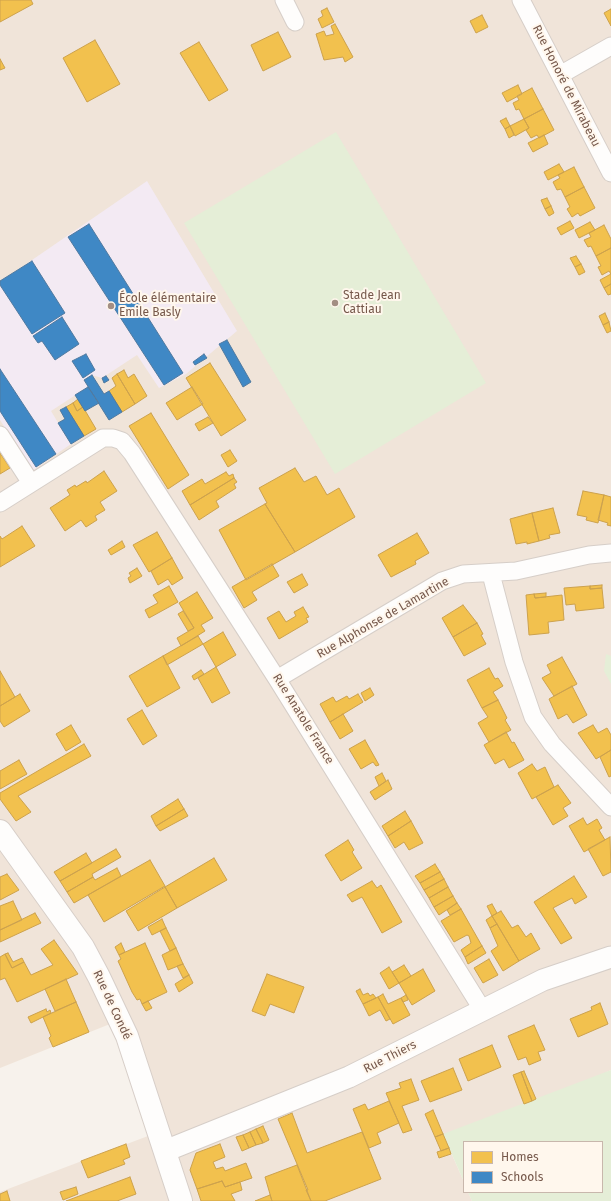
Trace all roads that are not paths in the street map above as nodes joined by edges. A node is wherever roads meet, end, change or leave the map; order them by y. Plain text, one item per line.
1 (284, 0) edge
2 (521, 0) edge
3 (295, 22) dead end
4 (611, 46) edge
5 (560, 75) junction
6 (611, 173) edge
7 (0, 435) edge
8 (31, 483) junction
9 (0, 503) edge
10 (611, 554) edge
11 (491, 574) junction
12 (277, 679) junction
13 (611, 807) edge
14 (0, 831) edge
15 (611, 957) edge
16 (482, 1009) junction
17 (165, 1151) junction
18 (181, 1201) edge

1 - 3 street
2 - 5 street, Rue Honoré de Mirabeau
4 - 5 street
5 - 6 street, Rue Honoré de Mirabeau
7 - 8 street
8 - 9 street
8 - 12 street, Rue Anatole France
10 - 11 street, Rue Alphonse de Lamartine
11 - 12 street, Rue Alphonse de Lamartine
11 - 13 street
12 - 16 street, Rue Anatole France
14 - 17 main road, Rue de Condé
15 - 16 street, Rue Thiers
16 - 17 street, Rue Thiers
17 - 18 main road, Rue de Condé

